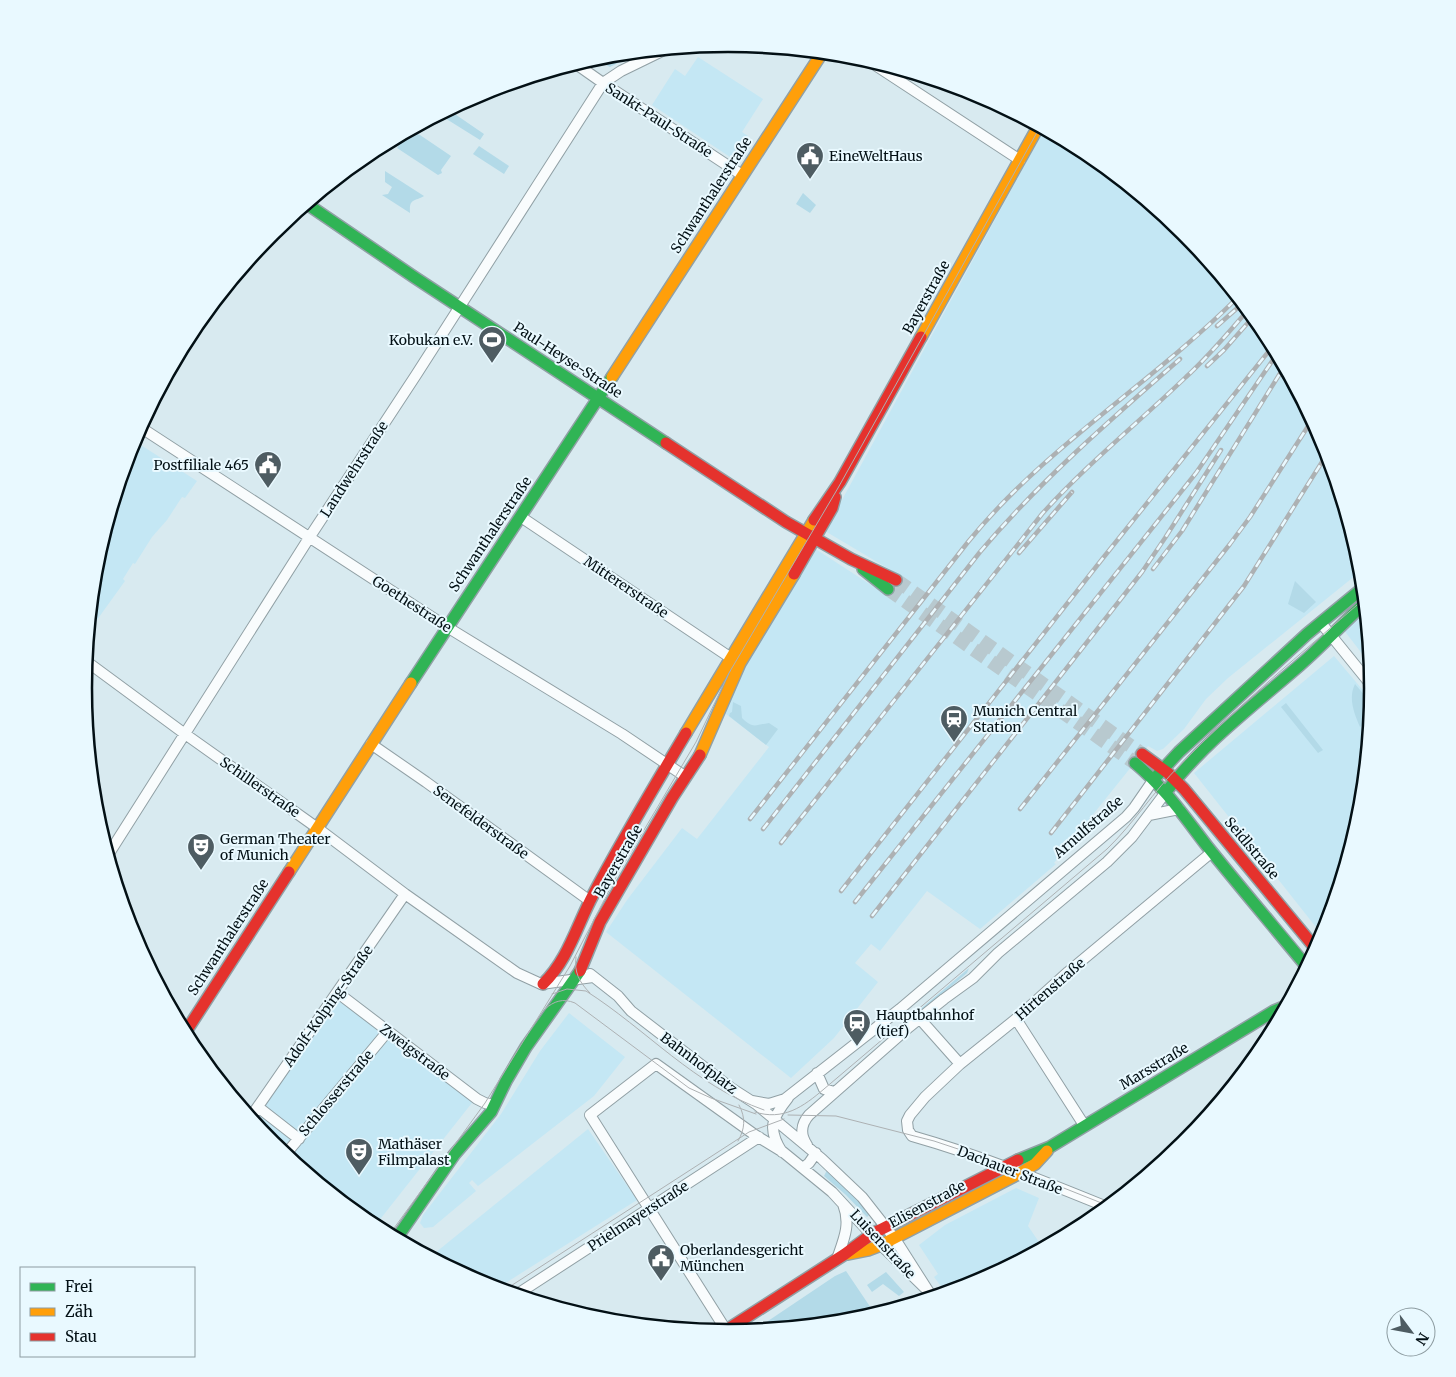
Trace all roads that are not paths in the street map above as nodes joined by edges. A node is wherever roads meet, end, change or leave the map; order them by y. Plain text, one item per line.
1 (648, 58) edge
2 (818, 59) edge
3 (583, 70) edge
4 (887, 73) edge
5 (603, 84) junction
6 (1035, 132) edge
7 (1020, 160) junction
8 (742, 175) junction
9 (312, 208) edge
10 (460, 307) junction
11 (599, 398) junction
12 (146, 432) edge
13 (521, 517) junction
14 (810, 536) junction
15 (309, 538) junction
16 (892, 584) tunnel mouth
17 (1357, 593) edge
18 (1359, 609) edge
19 (1321, 623) junction
20 (447, 626) junction
21 (1331, 636) junction
22 (731, 658) junction
23 (93, 666) edge
24 (1364, 676) edge
25 (185, 734) junction
26 (371, 744) junction
27 (668, 765) junction
28 (1162, 768) junction
29 (686, 777) junction
30 (1154, 779) junction
31 (1175, 779) junction
32 (1166, 792) junction
33 (1179, 809) junction
34 (1149, 815) junction
35 (316, 827) junction
36 (113, 848) edge
37 (1212, 852) junction
38 (405, 894) junction
39 (590, 902) junction
40 (1311, 943) edge
41 (1302, 961) edge
42 (585, 962) junction
43 (593, 977) junction
44 (575, 980) junction
45 (543, 984) junction
46 (338, 993) junction
47 (1279, 1007) edge
48 (1274, 1011) joint
49 (920, 1018) junction
50 (1016, 1019) junction
51 (189, 1025) edge
52 (388, 1031) junction
53 (960, 1064) junction
54 (818, 1073) junction
55 (834, 1092) junction
56 (791, 1095) junction
57 (752, 1101) junction
58 (494, 1105) junction
59 (258, 1107) junction
60 (254, 1112) edge
61 (774, 1118) junction
62 (1084, 1125) junction
63 (912, 1136) joint
64 (759, 1138) junction
65 (299, 1139) junction
66 (807, 1145) junction
67 (1050, 1147) junction
68 (290, 1150) edge
69 (783, 1152) junction
70 (816, 1154) junction
71 (828, 1164) junction
72 (1004, 1166) junction
73 (803, 1168) junction
74 (1020, 1173) junction
75 (816, 1179) junction
76 (841, 1201) junction
77 (1099, 1204) edge
78 (649, 1208) junction
79 (885, 1227) junction
80 (399, 1232) edge
81 (872, 1234) junction
82 (895, 1238) junction
83 (882, 1245) junction
84 (841, 1257) junction
85 (925, 1288) junction
86 (523, 1291) edge
87 (928, 1292) edge
88 (720, 1324) edge
89 (735, 1324) edge

1 - 5 street
2 - 8 main road, Schwanthalerstraße
3 - 5 street, Sankt-Paul-Straße
4 - 7 street
5 - 8 street, Sankt-Paul-Straße
5 - 10 street, Landwehrstraße
6 - 7 main road, Bayerstraße
7 - 14 main road, Bayerstraße
8 - 11 main road, Schwanthalerstraße
9 - 10 main road, Paul-Heyse-Straße
10 - 11 main road, Paul-Heyse-Straße
10 - 15 street, Landwehrstraße
11 - 13 main road, Schwanthalerstraße
11 - 14 main road, Paul-Heyse-Straße
12 - 15 street, Goethestraße
13 - 20 main road, Schwanthalerstraße
13 - 22 street, Mittererstraße
14 - 16 main road, Paul-Heyse-Straße
14 - 22 main road, Bayerstraße
14 - 29 main road, Bayerstraße
15 - 20 street, Goethestraße
15 - 25 street, Landwehrstraße
17 - 19 main road, Arnulfstraße
18 - 21 main road
19 - 21 street
19 - 28 main road, Arnulfstraße
20 - 26 main road, Schwanthalerstraße
20 - 27 street, Goethestraße
21 - 24 street
21 - 31 main road
22 - 27 main road, Bayerstraße
23 - 25 street, Schillerstraße
25 - 35 street, Schillerstraße
25 - 36 street, Landwehrstraße
26 - 35 main road, Schwanthalerstraße
26 - 39 street, Senefelderstraße
27 - 29 street, Goethestraße
27 - 39 main road, Bayerstraße
28 - 30 main road, Arnulfstraße
28 - 30 main road, Seidlstraße
28 - 31 main road, Seidlstraße
29 - 42 main road, Bayerstraße
30 - 32 main road
30 - 54 street, Arnulfstraße
31 - 32 main road
31 - 40 main road, Seidlstraße
32 - 33 main road
32 - 34 street
33 - 34 street
33 - 37 main road
34 - 49 street
35 - 38 street, Schillerstraße
35 - 51 main road, Schwanthalerstraße
37 - 41 main road
37 - 50 street, Hirtenstraße
38 - 45 street, Schillerstraße
38 - 46 street, Adolf-Kolping-Straße
39 - 45 main road, Bayerstraße
42 - 43 street, Bahnhofplatz
42 - 44 main road, Bayerstraße
43 - 44 street
43 - 57 street, Bahnhofplatz
44 - 45 street
44 - 58 main road, Bayerstraße
46 - 52 street, Zweigstraße
46 - 59 street, Adolf-Kolping-Straße
47 - 48 main road, Marsstraße
48 - 62 main road, Marsstraße
49 - 53 street
49 - 55 street
50 - 53 street, Hirtenstraße
50 - 62 street
52 - 58 street, Zweigstraße
52 - 65 street, Schlosserstraße
53 - 63 street, Hirtenstraße
54 - 55 street
54 - 56 street, Arnulfstraße
55 - 66 street
56 - 57 street, Arnulfstraße
56 - 61 street, Arnulfstraße
57 - 61 street, Bahnhofplatz
58 - 80 main road, Bayerstraße
59 - 60 street, Adolf-Kolping-Straße
59 - 65 street
61 - 66 street, Bahnhofplatz
61 - 69 street
62 - 67 main road, Marsstraße
63 - 72 street, Dachauer Straße
64 - 69 street, Bahnhofplatz
64 - 78 street, Prielmayerstraße
64 - 78 street, Bahnhofplatz
65 - 68 street, Schlosserstraße
66 - 70 street, Luisenstraße
67 - 72 main road, Marsstraße
67 - 74 main road, Marsstraße
69 - 73 street, Luisenstraße
70 - 71 street, Luisenstraße
70 - 73 street
71 - 75 street
71 - 79 street, Luisenstraße
72 - 74 street, Dachauer Straße
72 - 79 main road, Elisenstraße
73 - 75 street, Luisenstraße
74 - 77 street, Dachauer Straße
74 - 82 main road, Elisenstraße
75 - 76 street, Luisenstraße
76 - 81 street, Luisenstraße
76 - 84 street, Luisenstraße
78 - 86 street, Prielmayerstraße
78 - 88 street
79 - 81 main road, Elisenstraße
79 - 82 street, Luisenstraße
81 - 83 street, Luisenstraße
81 - 84 main road, Elisenstraße
82 - 83 main road, Elisenstraße
82 - 85 street, Luisenstraße
83 - 84 main road, Elisenstraße
83 - 85 street, Luisenstraße
84 - 89 main road, Elisenstraße
85 - 87 street, Luisenstraße

